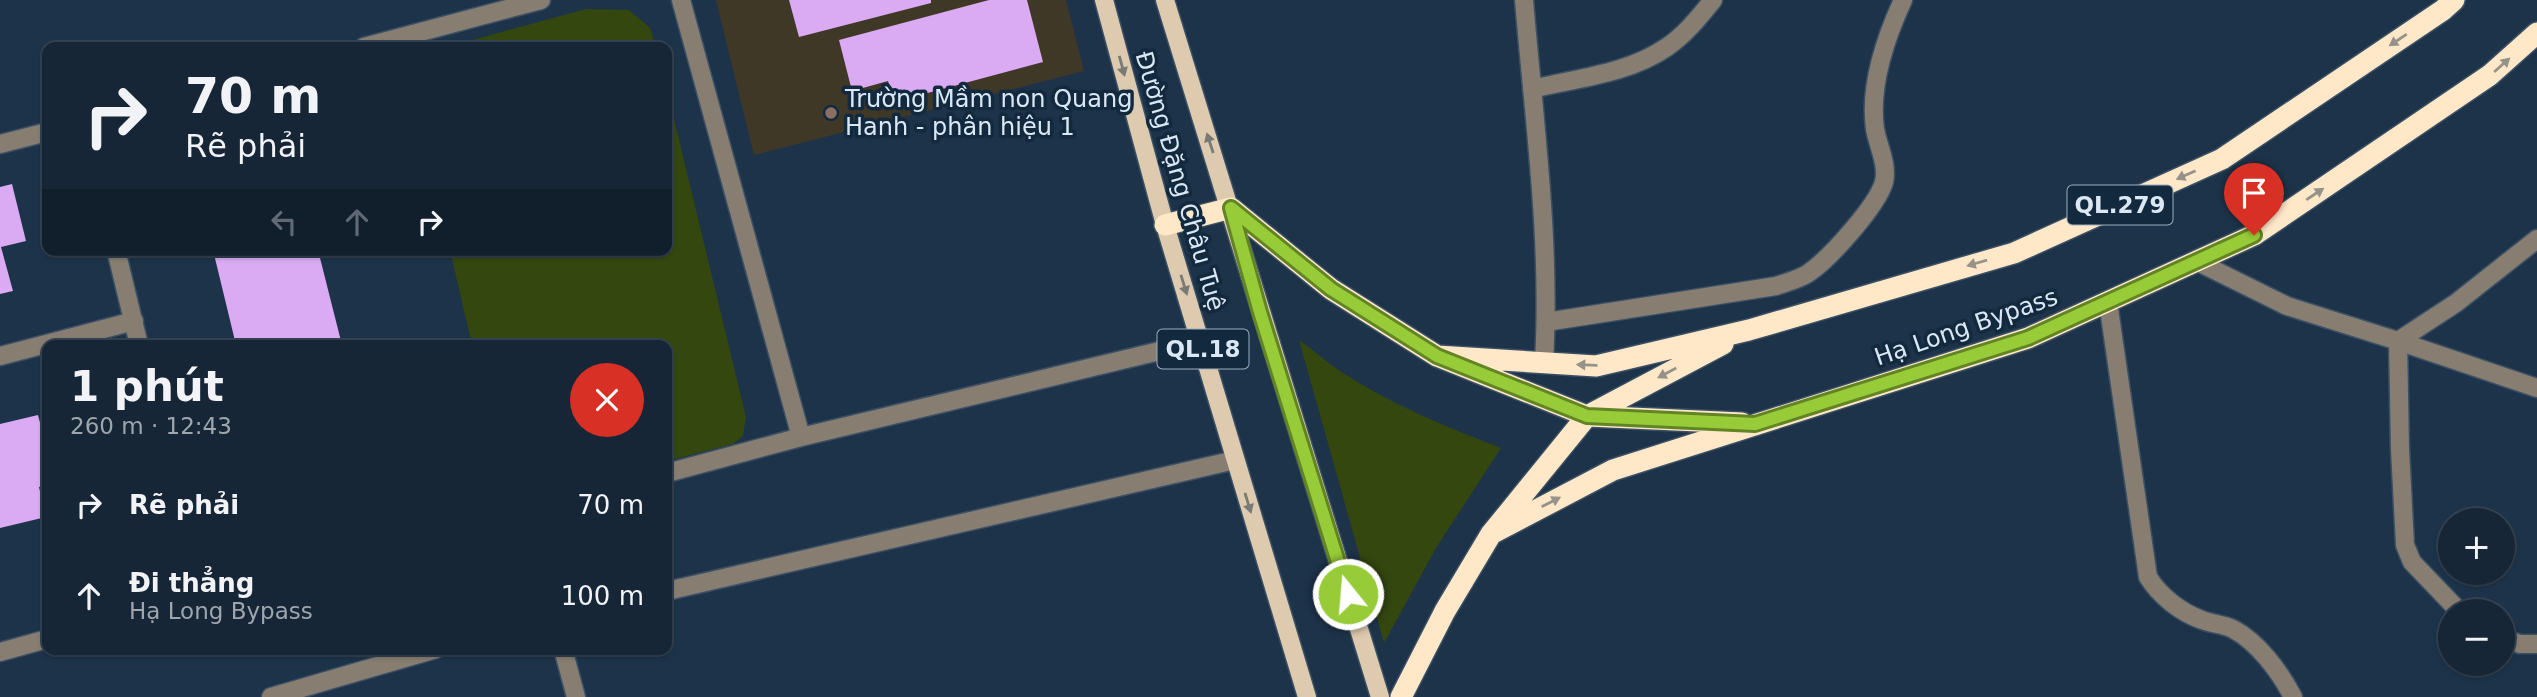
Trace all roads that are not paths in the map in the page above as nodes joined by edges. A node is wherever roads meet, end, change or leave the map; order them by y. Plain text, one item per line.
1 (541, 0) edge
2 (681, 0) edge
3 (1104, 0) edge
4 (1165, 0) edge
5 (1524, 0) edge
6 (1713, 0) edge
7 (1903, 0) edge
8 (2454, 0) edge
9 (2537, 33) edge
10 (383, 42) edge
11 (1532, 89) junction
12 (42, 133) edge
13 (0, 144) edge
14 (1231, 208) junction
15 (1166, 225) junction
16 (2537, 239) edge
17 (118, 256) edge
18 (2196, 261) junction
19 (2108, 302) junction
20 (134, 321) junction
21 (1546, 322) junction
22 (1749, 330) junction
23 (61, 340) edge
24 (138, 340) edge
25 (1201, 341) junction
26 (2398, 341) junction
27 (42, 345) edge
28 (0, 356) edge
29 (1437, 356) junction
30 (1544, 362) junction
31 (2537, 388) edge
32 (1587, 416) junction
33 (1755, 424) junction
34 (801, 437) junction
35 (1235, 460) junction
36 (672, 472) edge
37 (1491, 534) junction
38 (672, 590) edge
39 (2447, 599) edge
40 (42, 640) edge
41 (2515, 642) edge
42 (2537, 644) edge
43 (0, 652) edge
44 (415, 655) edge
45 (566, 655) edge
46 (271, 697) edge
47 (576, 697) edge
48 (1307, 697) edge
49 (1380, 697) edge
50 (1401, 697) edge
51 (2292, 697) edge

1 - 10 street
2 - 34 street
3 -> 15 main road, Đường Đặng Châu Tuệ / QL.18
14 -> 4 main road, Đường Đặng Châu Tuệ / QL.18
5 - 11 street
6 - 11 street
7 - 21 street
8 -> 22 highway, QL.279
18 -> 9 highway, Hạ Long Bypass
11 - 21 street
12 - 13 street
14 - 15 highway
14 - 29 highway
14 - 49 main road, Đường Đặng Châu Tuệ / QL.18
15 -> 25 main road, Đường Đặng Châu Tuệ / QL.18
16 - 26 street
17 - 20 street
18 - 19 highway, Hạ Long Bypass
18 - 26 street
19 - 33 highway, Hạ Long Bypass
19 - 51 street
20 - 23 street
20 - 24 street
21 - 30 street
22 -> 30 highway
22 -> 32 highway
25 - 34 street
25 - 35 main road, Đường Đặng Châu Tuệ / QL.18
26 - 31 street
26 - 39 street
27 - 28 street
29 - 30 highway
29 - 32 highway
32 - 33 highway
32 - 37 highway
37 -> 33 highway, Hạ Long Bypass
34 - 36 street
35 - 38 street
35 -> 48 main road, Đường Đặng Châu Tuệ / QL.18
37 - 50 highway
40 - 43 street
41 - 42 street
44 - 46 street
45 - 47 street

